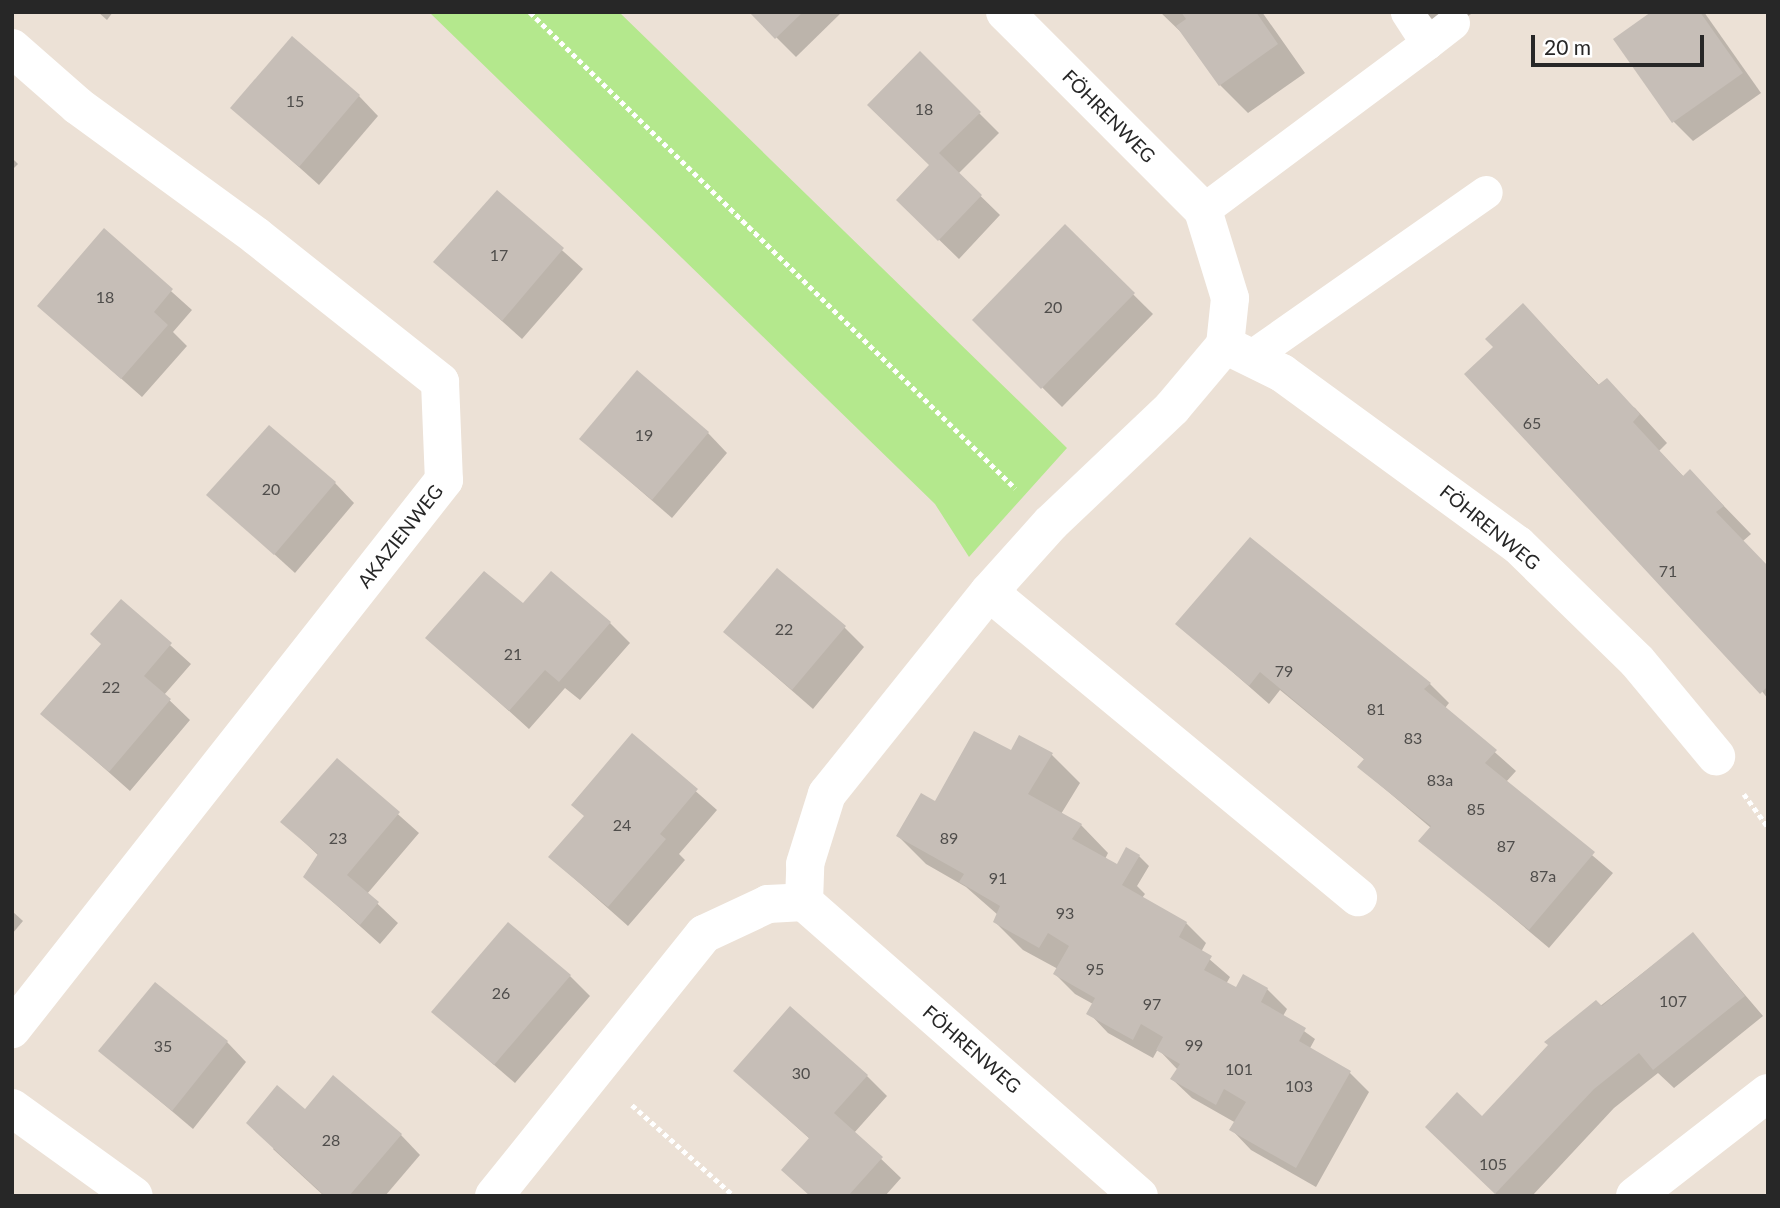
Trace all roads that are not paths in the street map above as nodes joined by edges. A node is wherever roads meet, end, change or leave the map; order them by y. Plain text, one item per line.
1 (1006, 12) edge
2 (1406, 12) edge
3 (1453, 23) dead end
4 (1427, 43) junction
5 (12, 48) edge
6 (1486, 192) dead end
7 (1203, 210) junction
8 (1239, 350) junction
9 (989, 592) junction
10 (1716, 756) dead end
11 (1358, 897) dead end
12 (804, 902) junction
13 (12, 1029) edge
14 (1768, 1093) edge
15 (12, 1108) edge
16 (134, 1196) edge
17 (494, 1196) edge
18 (1139, 1196) edge
19 (1634, 1196) edge

1 - 7 street, FÖHRENWEG
2 - 4 lane
3 - 4 lane
4 - 7 lane
5 - 13 street, AKAZIENWEG
6 - 8 lane
7 - 8 street, FÖHRENWEG
8 - 9 street
8 - 10 street, FÖHRENWEG
9 - 11 street
9 - 12 street
12 - 17 street
12 - 18 street, FÖHRENWEG
14 - 19 street
15 - 16 street

